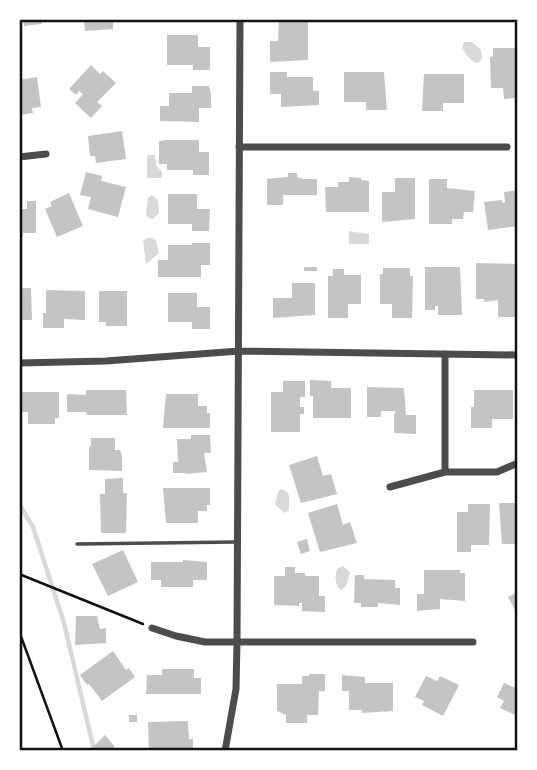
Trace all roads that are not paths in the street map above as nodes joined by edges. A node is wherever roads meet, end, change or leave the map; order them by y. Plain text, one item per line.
1 (240, 19) edge
2 (239, 147) junction
3 (507, 147) dead end
4 (46, 154) dead end
5 (19, 156) edge
6 (239, 351) junction
7 (445, 354) junction
8 (518, 355) edge
9 (19, 362) edge
10 (518, 463) edge
11 (445, 472) junction
12 (390, 487) dead end
13 (238, 542) junction
14 (77, 544) dead end
15 (152, 628) road end
16 (237, 642) junction
17 (473, 642) dead end
18 (225, 751) edge

1 - 2 street
2 - 3 street
2 - 6 street
4 - 5 street
6 - 7 street
6 - 9 street
6 - 13 street
7 - 8 street
7 - 11 street
10 - 11 street
11 - 12 street
13 - 14 lane
13 - 16 street
15 - 16 street
16 - 17 street
16 - 18 street

